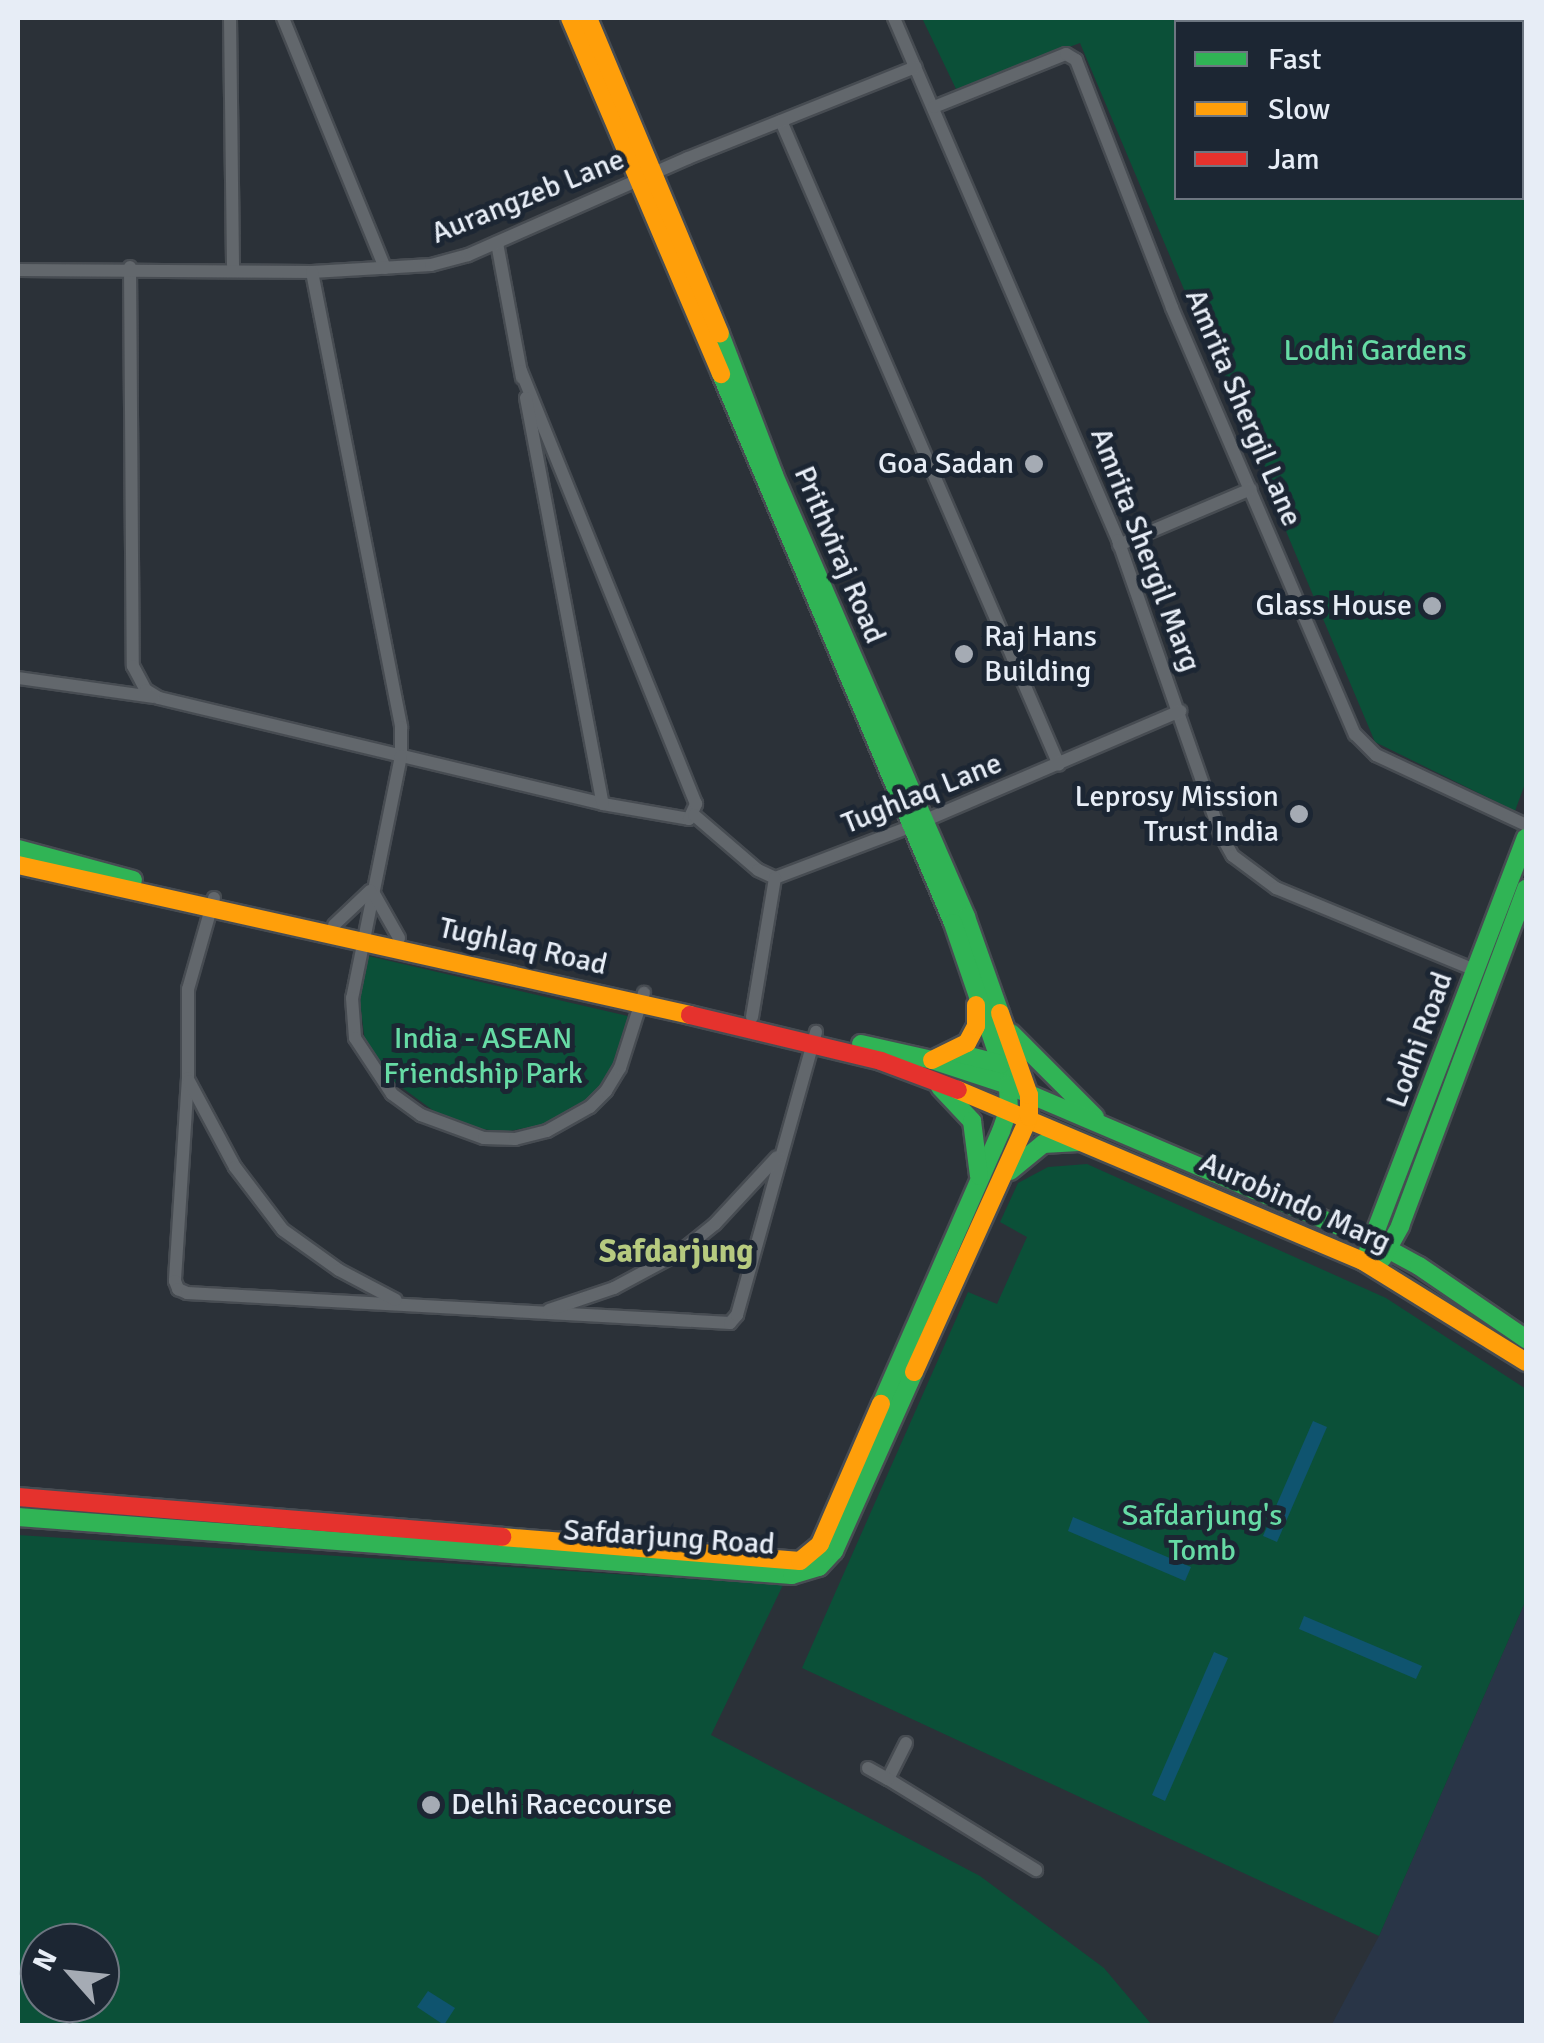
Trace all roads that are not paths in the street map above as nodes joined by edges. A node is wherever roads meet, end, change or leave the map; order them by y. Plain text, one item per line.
1 (230, 18) edge
2 (283, 18) edge
3 (570, 18) edge
4 (588, 18) edge
5 (894, 18) edge
6 (916, 68) junction
7 (934, 107) junction
8 (781, 121) junction
9 (645, 177) junction
10 (496, 243) junction
11 (130, 267) junction
12 (385, 268) junction
13 (18, 270) edge
14 (233, 270) junction
15 (312, 272) junction
16 (521, 370) junction
17 (1251, 488) junction
18 (1119, 545) junction
19 (18, 678) edge
20 (160, 698) junction
21 (1180, 711) junction
22 (401, 756) junction
23 (1059, 765) junction
24 (603, 804) junction
25 (694, 815) junction
26 (918, 824) junction
27 (1526, 825) edge
28 (1526, 838) edge
29 (18, 849) edge
30 (18, 865) edge
31 (775, 878) junction
32 (372, 889) junction
33 (1526, 889) edge
34 (213, 904) junction
35 (334, 925) junction
36 (362, 936) junction
37 (399, 938) junction
38 (1475, 970) junction
39 (974, 990) junction
40 (643, 998) junction
41 (752, 1017) junction
42 (1007, 1029) junction
43 (814, 1037) junction
44 (954, 1052) junction
45 (1001, 1064) junction
46 (929, 1068) junction
47 (188, 1078) junction
48 (1008, 1085) junction
49 (1029, 1095) junction
50 (1009, 1108) junction
51 (1028, 1117) junction
52 (1103, 1125) junction
53 (1089, 1143) junction
54 (780, 1154) junction
55 (1001, 1180) junction
56 (979, 1182) junction
57 (1380, 1245) junction
58 (1370, 1265) junction
59 (947, 1278) junction
60 (403, 1303) junction
61 (542, 1312) junction
62 (1526, 1339) edge
63 (1526, 1362) edge
64 (18, 1497) edge
65 (18, 1516) edge
66 (906, 1743) dead end
67 (868, 1768) dead end
68 (888, 1779) junction
69 (1036, 1870) dead end

1 - 14 street
2 - 12 street
3 - 9 main road, Prithviraj Road
4 - 9 main road, Prithviraj Road
5 - 6 street, Amrita Shergil Marg
6 - 7 street, Amrita Shergil Marg
6 - 8 street, Aurangzeb Lane
7 - 17 street, Amrita Shergil Lane
7 - 18 street, Amrita Shergil Marg
8 - 9 street, Aurangzeb Lane
8 - 23 street
9 - 10 street, Aurangzeb Lane
9 - 26 main road, Prithviraj Road
10 - 12 street, Aurangzeb Lane
10 - 16 street
11 - 13 street, Aurangzeb Lane
11 - 14 street, Aurangzeb Lane
11 - 20 street
12 - 15 street, Aurangzeb Lane
14 - 15 street, Aurangzeb Lane
15 - 22 street
16 - 24 street
16 - 25 street
17 - 18 street
17 - 27 street, Amrita Shergil Lane
18 - 21 street, Amrita Shergil Marg
19 - 20 street
20 - 22 street
21 - 23 street, Tughlaq Lane
21 - 38 street, Amrita Shergil Marg
22 - 24 street
22 - 32 street
23 - 26 street, Tughlaq Lane
24 - 25 street
25 - 31 street
26 - 31 street, Tughlaq Lane
26 - 39 main road, Prithviraj Road
26 - 42 main road, Prithviraj Road
28 - 38 main road, Lodhi Road
29 - 34 main road, Tughlaq Road
30 - 34 main road, Tughlaq Road
31 - 41 street
32 - 35 street
32 - 36 street
32 - 37 street
33 - 57 main road, Lodhi Road
34 - 35 main road, Tughlaq Road
34 - 36 main road, Tughlaq Road
34 - 47 street
35 - 36 main road, Tughlaq Road
36 - 37 main road, Tughlaq Road
36 - 40 main road, Tughlaq Road
36 - 40 street
37 - 40 main road, Tughlaq Road
38 - 57 main road, Lodhi Road
39 - 44 main road
39 - 45 main road, Prithviraj Road
40 - 41 main road, Tughlaq Road
40 - 43 main road, Tughlaq Road
41 - 43 main road, Tughlaq Road
42 - 49 main road, Prithviraj Road
42 - 52 main road
43 - 46 main road, Tughlaq Road
43 - 54 street
44 - 45 main road
44 - 46 main road
45 - 48 main road, Prithviraj Road
46 - 48 main road, Tughlaq Road
46 - 50 main road, Tughlaq Road
46 - 56 main road
47 - 60 street
47 - 60 street
48 - 49 main road, Tughlaq Road
48 - 50 main road, Prithviraj Road
49 - 51 main road, Prithviraj Road
49 - 52 main road, Aurobindo Marg
50 - 51 main road, Tughlaq Road
50 - 56 main road, Safdarjung Road
51 - 53 main road, Aurobindo Marg
51 - 55 main road, Safdarjung Road
52 - 57 main road, Aurobindo Marg
53 - 55 main road
53 - 58 main road, Aurobindo Marg
54 - 61 street
54 - 61 street
55 - 59 main road, Safdarjung Road
56 - 59 main road, Safdarjung Road
57 - 58 main road, Lodhi Road
57 - 62 main road, Aurobindo Marg
58 - 63 main road, Aurobindo Marg
59 - 64 main road, Safdarjung Road
59 - 65 main road, Safdarjung Road
60 - 61 street
66 - 68 street
67 - 68 street
68 - 69 street

